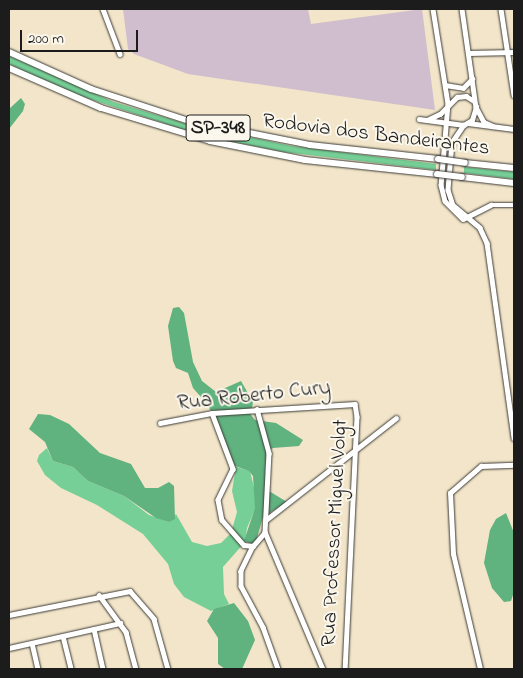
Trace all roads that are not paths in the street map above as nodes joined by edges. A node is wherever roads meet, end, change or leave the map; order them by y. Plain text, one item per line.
1 (103, 9) edge
2 (433, 9) edge
3 (462, 9) edge
4 (501, 9) edge
5 (9, 52) edge
6 (508, 52) junction
7 (514, 52) edge
8 (469, 53) junction
9 (120, 54) dead end
10 (9, 68) edge
11 (472, 78) junction
12 (445, 85) junction
13 (514, 95) edge
14 (475, 102) junction
15 (448, 104) junction
16 (476, 107) junction
17 (419, 119) dead end
18 (426, 120) junction
19 (449, 122) junction
20 (466, 124) junction
21 (493, 126) junction
22 (514, 129) edge
23 (514, 168) edge
24 (514, 183) edge
25 (514, 205) edge
26 (468, 217) junction
27 (350, 403) joint
28 (258, 409) junction
29 (212, 413) junction
30 (396, 418) dead end
31 (160, 423) dead end
32 (514, 438) edge
33 (355, 452) junction
34 (514, 465) edge
35 (266, 520) junction
36 (264, 532) junction
37 (253, 546) junction
38 (99, 596) junction
39 (9, 615) edge
40 (120, 623) junction
41 (94, 629) junction
42 (64, 636) junction
43 (32, 643) junction
44 (9, 648) edge
45 (38, 669) edge
46 (71, 669) edge
47 (103, 669) edge
48 (136, 669) edge
49 (168, 669) edge
50 (278, 669) edge
51 (323, 669) edge
52 (345, 669) edge
53 (480, 669) edge

1 - 9 street
2 - 12 street
3 - 8 street
4 - 6 street
5 - 23 highway, Rodovia dos Bandeirantes / SP-348, bridge
6 - 7 street
6 - 8 street
6 - 13 street
8 - 11 street
10 - 24 highway, Rodovia dos Bandeirantes / SP-348, bridge
11 - 12 street
11 - 14 street
12 - 15 street
14 - 15 street
14 - 16 street
15 - 18 street
15 - 19 street
16 - 20 street
16 - 21 street
17 - 18 street
18 - 19 street
19 - 20 street
19 - 26 street
20 - 21 street
20 - 26 street
21 - 22 street
25 - 26 street
26 - 32 street
27 - 28 street, Rua Roberto Cury
27 - 33 street, Rua Professor Miguel Volgt
28 - 29 street, Rua Roberto Cury
28 - 35 street
29 - 31 street, Rua Roberto Cury
29 - 37 street
30 - 33 street
33 - 35 street
33 - 52 street, Rua Professor Miguel Volgt
34 - 53 street
35 - 36 street
36 - 37 street
36 - 51 street
37 - 50 street
38 - 39 street
38 - 40 street
38 - 49 street
40 - 41 street
40 - 48 street
41 - 42 street
41 - 47 street
42 - 43 street
42 - 46 street
43 - 44 street
43 - 45 street

